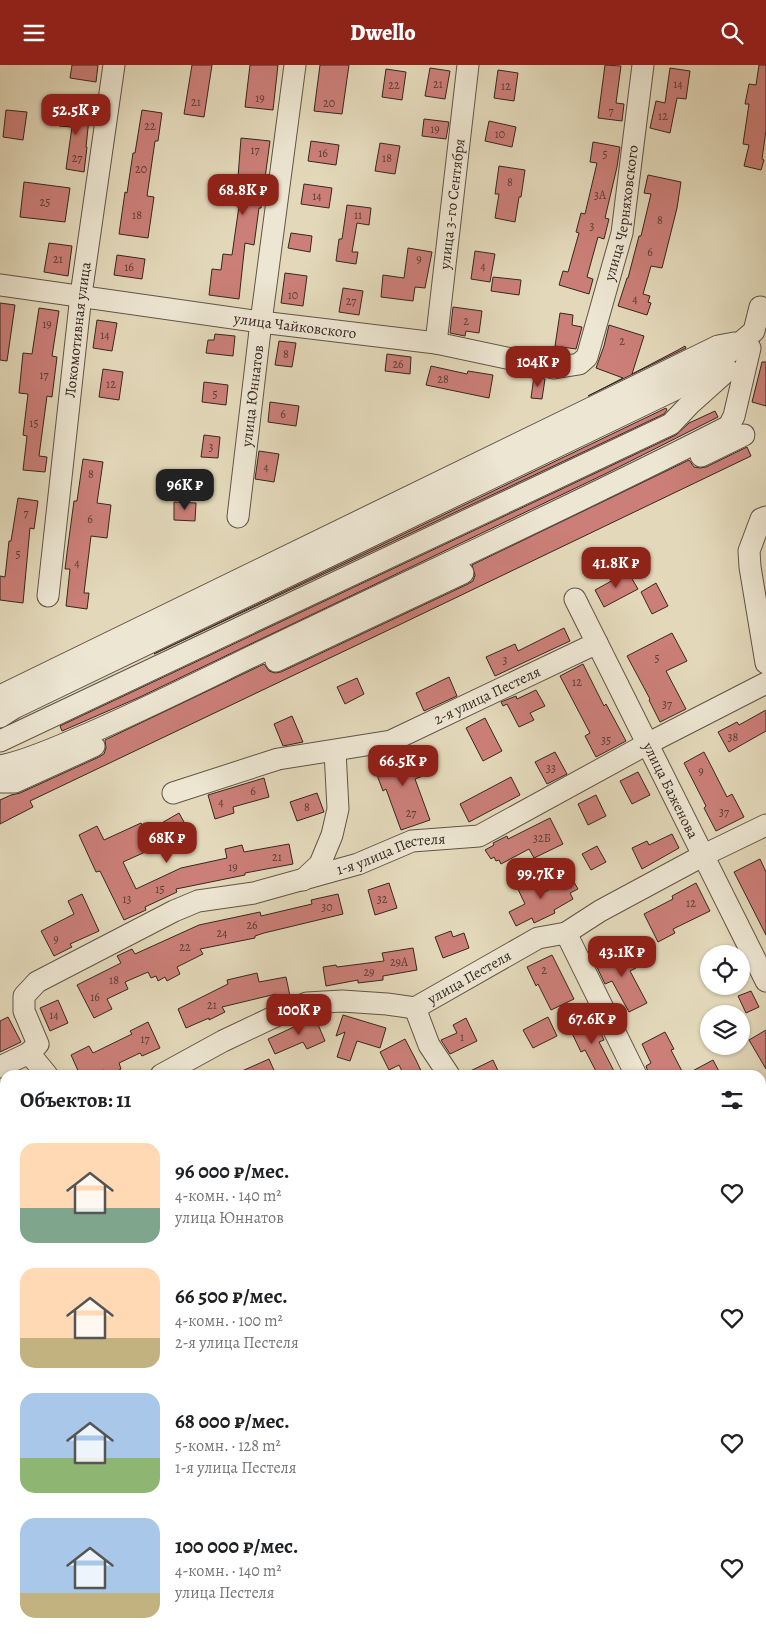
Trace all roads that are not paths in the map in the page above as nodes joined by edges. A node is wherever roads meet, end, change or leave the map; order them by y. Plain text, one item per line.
1 (114, 65) edge
2 (295, 65) edge
3 (468, 65) edge
4 (643, 65) edge
5 (0, 285) edge
6 (81, 295) junction
7 (760, 307) dead end
8 (261, 322) junction
9 (749, 340) junction
10 (436, 343) junction
11 (587, 357) joint
12 (712, 405) dead end
13 (671, 424) junction
14 (744, 435) dead end
15 (238, 517) dead end
16 (766, 517) edge
17 (48, 596) dead end
18 (575, 599) dead end
19 (597, 643) junction
20 (766, 663) edge
21 (766, 683) edge
22 (0, 696) edge
23 (0, 717) edge
24 (0, 741) edge
25 (647, 744) junction
26 (335, 751) junction
27 (0, 765) edge
28 (0, 782) edge
29 (173, 793) dead end
30 (766, 825) edge
31 (704, 855) junction
32 (303, 880) junction
33 (566, 933) junction
34 (766, 981) edge
35 (415, 1008) junction
36 (29, 1053) junction
37 (0, 1067) edge
38 (43, 1070) edge
39 (170, 1070) edge
40 (446, 1070) edge
41 (634, 1070) edge

1 - 6 street, Локомотивная улица
2 - 8 street, улица Юннатов
3 - 10 street, улица 3-го Сентября
4 - 11 street, улица Черняховского
5 - 6 street, улица Чайковского
6 - 8 street, улица Чайковского
6 - 17 street, Локомотивная улица
7 - 9 street
8 - 10 street, улица Чайковского
8 - 15 street, улица Юннатов
9 - 13 street
9 - 22 street
9 - 23 street
9 - 27 street
10 - 11 street, улица Чайковского
12 - 13 street
13 - 24 street
14 - 28 street
16 - 20 street
18 - 19 street, улица Баженова
19 - 25 street, улица Баженова
19 - 26 street, 2-я улица Пестеля
21 - 25 street, 1-я улица Пестеля
25 - 31 street, улица Баженова
25 - 32 street, 1-я улица Пестеля
26 - 29 street, 2-я улица Пестеля
26 - 32 street
30 - 31 street, улица Пестеля
31 - 33 street, улица Пестеля
31 - 34 street, улица Баженова
32 - 36 street, 1-я улица Пестеля
33 - 35 street, улица Пестеля
33 - 41 street
35 - 39 street, улица Пестеля
35 - 40 street
36 - 37 street
36 - 38 street

